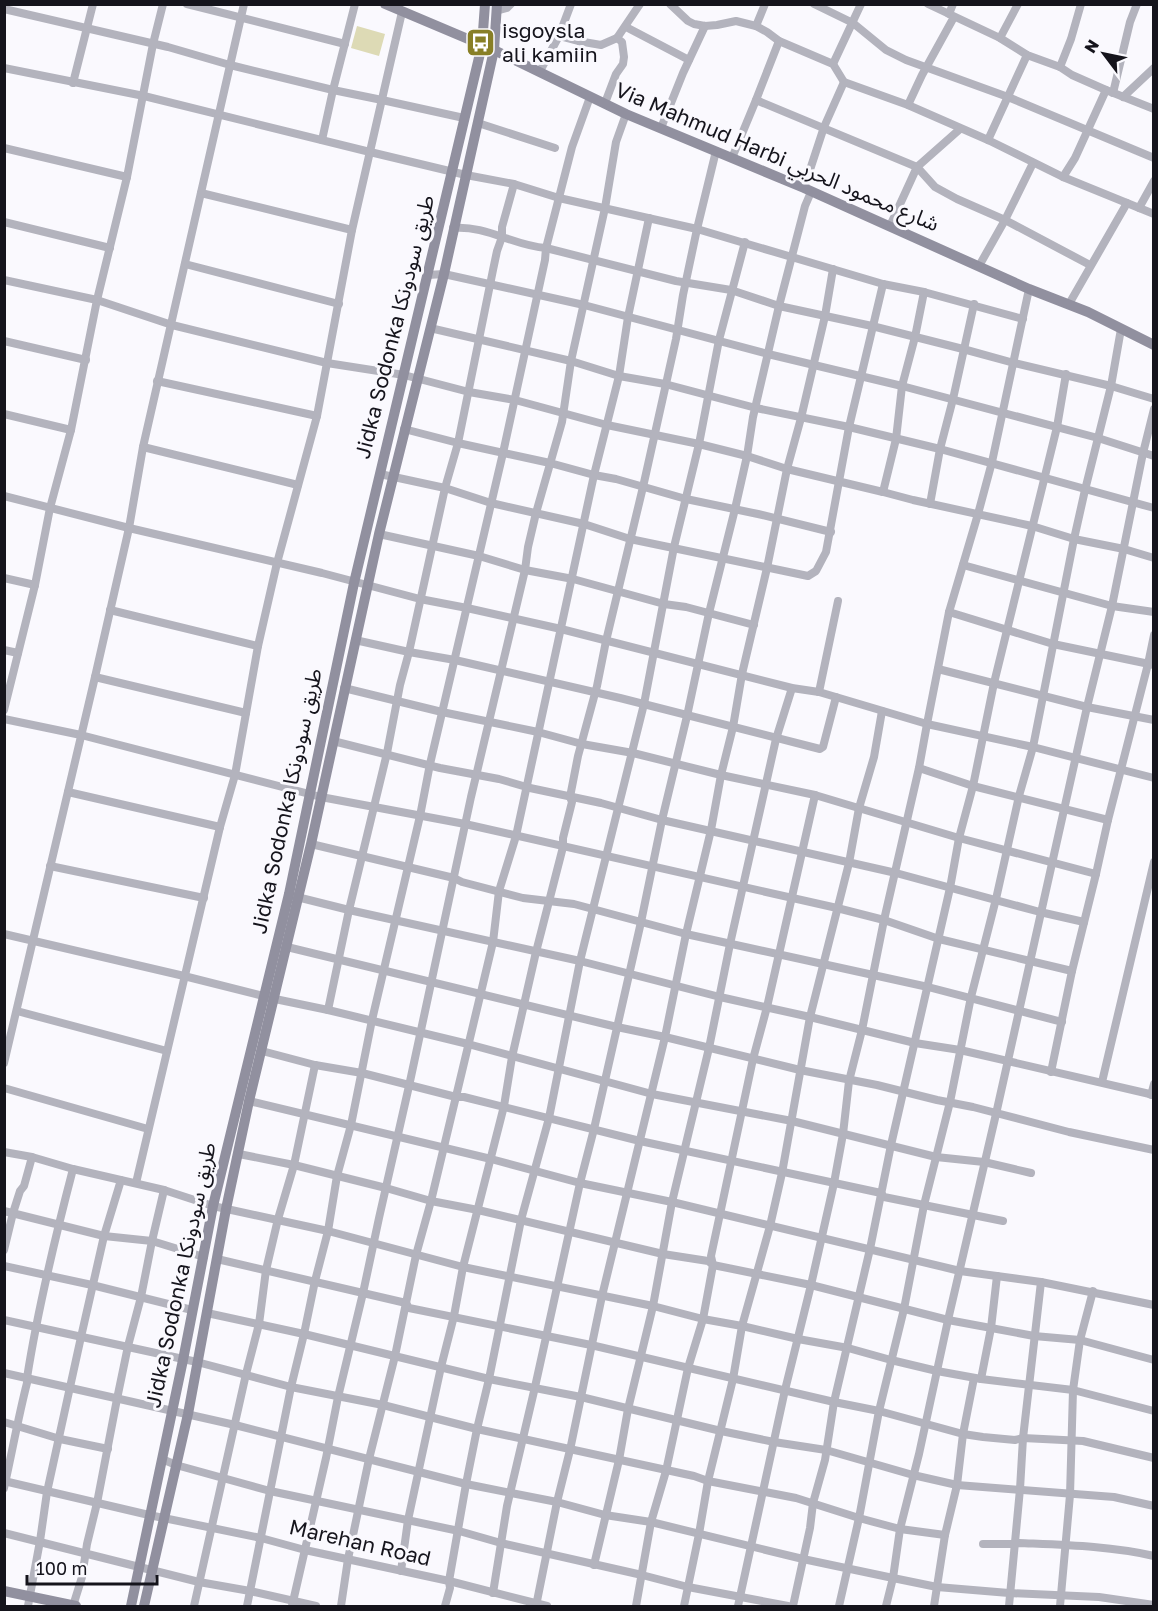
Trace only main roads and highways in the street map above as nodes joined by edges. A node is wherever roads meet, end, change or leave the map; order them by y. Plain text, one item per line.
1 (385, 4) edge
2 (483, 6) edge
3 (497, 8) edge
4 (482, 45) junction
5 (494, 50) junction
6 (1154, 345) edge
7 (316, 796) junction
8 (294, 896) junction
9 (269, 998) junction
10 (4, 1591) edge
11 (28, 1602) edge
12 (74, 1606) edge
13 (131, 1606) edge
14 (144, 1606) edge

1 - 4 main road, Via Mahmud Harbi شارع محمود الحربي
2 - 4 main road, Jidka Sodonka طريق سودونكا
3 - 5 main road, Jidka Sodonka طريق سودونكا
4 - 5 main road, Via Mahmud Harbi شارع محمود الحربي
4 - 7 main road, Jidka Sodonka طريق سودونكا
5 - 6 main road, Via Mahmud Harbi شارع محمود الحربي
5 - 7 main road, Jidka Sodonka طريق سودونكا
7 - 8 main road, Jidka Sodonka طريق سودونكا
7 - 8 main road, Jidka Sodonka طريق سودونكا
8 - 9 main road, Jidka Sodonka طريق سودونكا
8 - 9 main road, Jidka Sodonka طريق سودونكا
9 - 13 main road, Jidka Sodonka طريق سودونكا
9 - 14 main road, Jidka Sodonka طريق سودونكا
10 - 11 main road
11 - 12 main road

